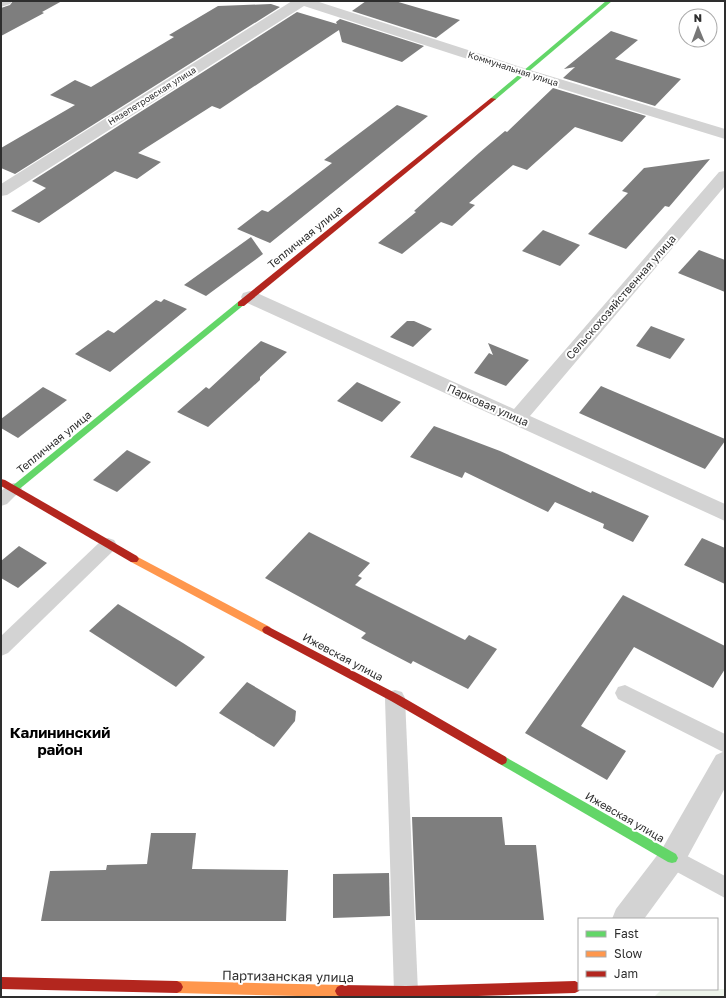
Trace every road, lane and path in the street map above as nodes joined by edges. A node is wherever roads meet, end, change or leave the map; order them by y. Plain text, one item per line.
1 (5, 1) edge
2 (302, 1) edge
3 (609, 1) edge
4 (1, 3) edge
5 (524, 73) junction
6 (725, 134) edge
7 (725, 176) edge
8 (1, 191) edge
9 (250, 297) junction
10 (517, 418) junction
11 (8, 485) edge
12 (1, 500) edge
13 (725, 513) edge
14 (108, 545) junction
15 (1, 648) edge
16 (625, 693) dead end
17 (395, 698) junction
18 (725, 744) edge
19 (725, 762) edge
20 (672, 858) junction
21 (725, 888) edge
22 (627, 918) edge
23 (1, 983) edge
24 (577, 988) edge
25 (159, 991) edge
26 (406, 992) junction

1 - 4 street
2 - 5 street, Коммунальная улица
2 - 8 street, Нязепетровская улица
3 - 5 street, Тепличная улица
5 - 6 street, Коммунальная улица
5 - 9 street, Тепличная улица
7 - 10 street, Сельскохозяйственная улица
9 - 10 street, Парковая улица
9 - 11 street, Тепличная улица
10 - 13 street, Парковая улица
11 - 12 lane
11 - 14 street, Ижевская улица
14 - 15 lane
14 - 17 street, Ижевская улица
16 - 18 lane
17 - 20 street, Ижевская улица
17 - 26 lane
19 - 20 street
20 - 21 lane
20 - 22 street
23 - 25 street, Партизанская улица
24 - 26 street, Партизанская улица
25 - 26 street, Партизанская улица

